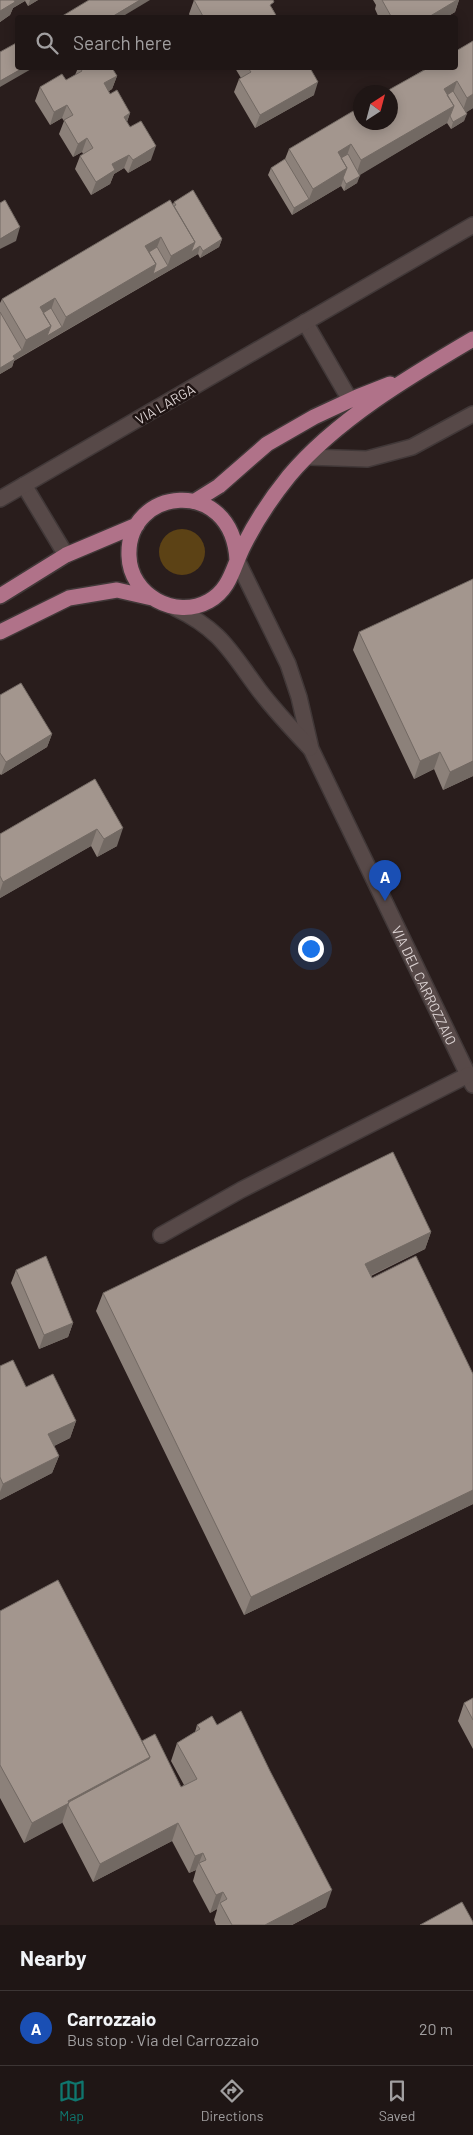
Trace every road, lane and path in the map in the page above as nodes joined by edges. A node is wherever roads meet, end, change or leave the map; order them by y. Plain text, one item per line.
1 (473, 225) edge
2 (305, 322) junction
3 (473, 339) edge
4 (407, 378) junction
5 (350, 400) junction
6 (473, 414) edge
7 (307, 457) junction
8 (24, 485) junction
9 (0, 499) edge
10 (195, 501) junction
11 (137, 525) junction
12 (66, 555) junction
13 (237, 560) junction
14 (0, 596) edge
15 (152, 598) junction
16 (175, 608) junction
17 (0, 632) edge
18 (311, 749) junction
19 (470, 1080) edge
20 (161, 1234) dead end

1 - 2 street, VIA LARGA
2 - 5 street
2 - 8 street, VIA LARGA
3 - 4 main road
4 - 5 main road
4 - 7 main road
5 - 10 main road
6 - 7 street
7 - 13 main road
8 - 9 street, VIA LARGA
8 - 12 street
10 - 11 main road
10 - 13 main road
11 - 12 main road
11 - 15 main road
12 - 14 main road
13 - 16 main road
13 - 18 street, VIA DEL CARROZZAIO
15 - 16 main road
15 - 17 main road
16 - 18 street, VIA DEL CARROZZAIO
18 - 19 street, VIA DEL CARROZZAIO
19 - 20 street

